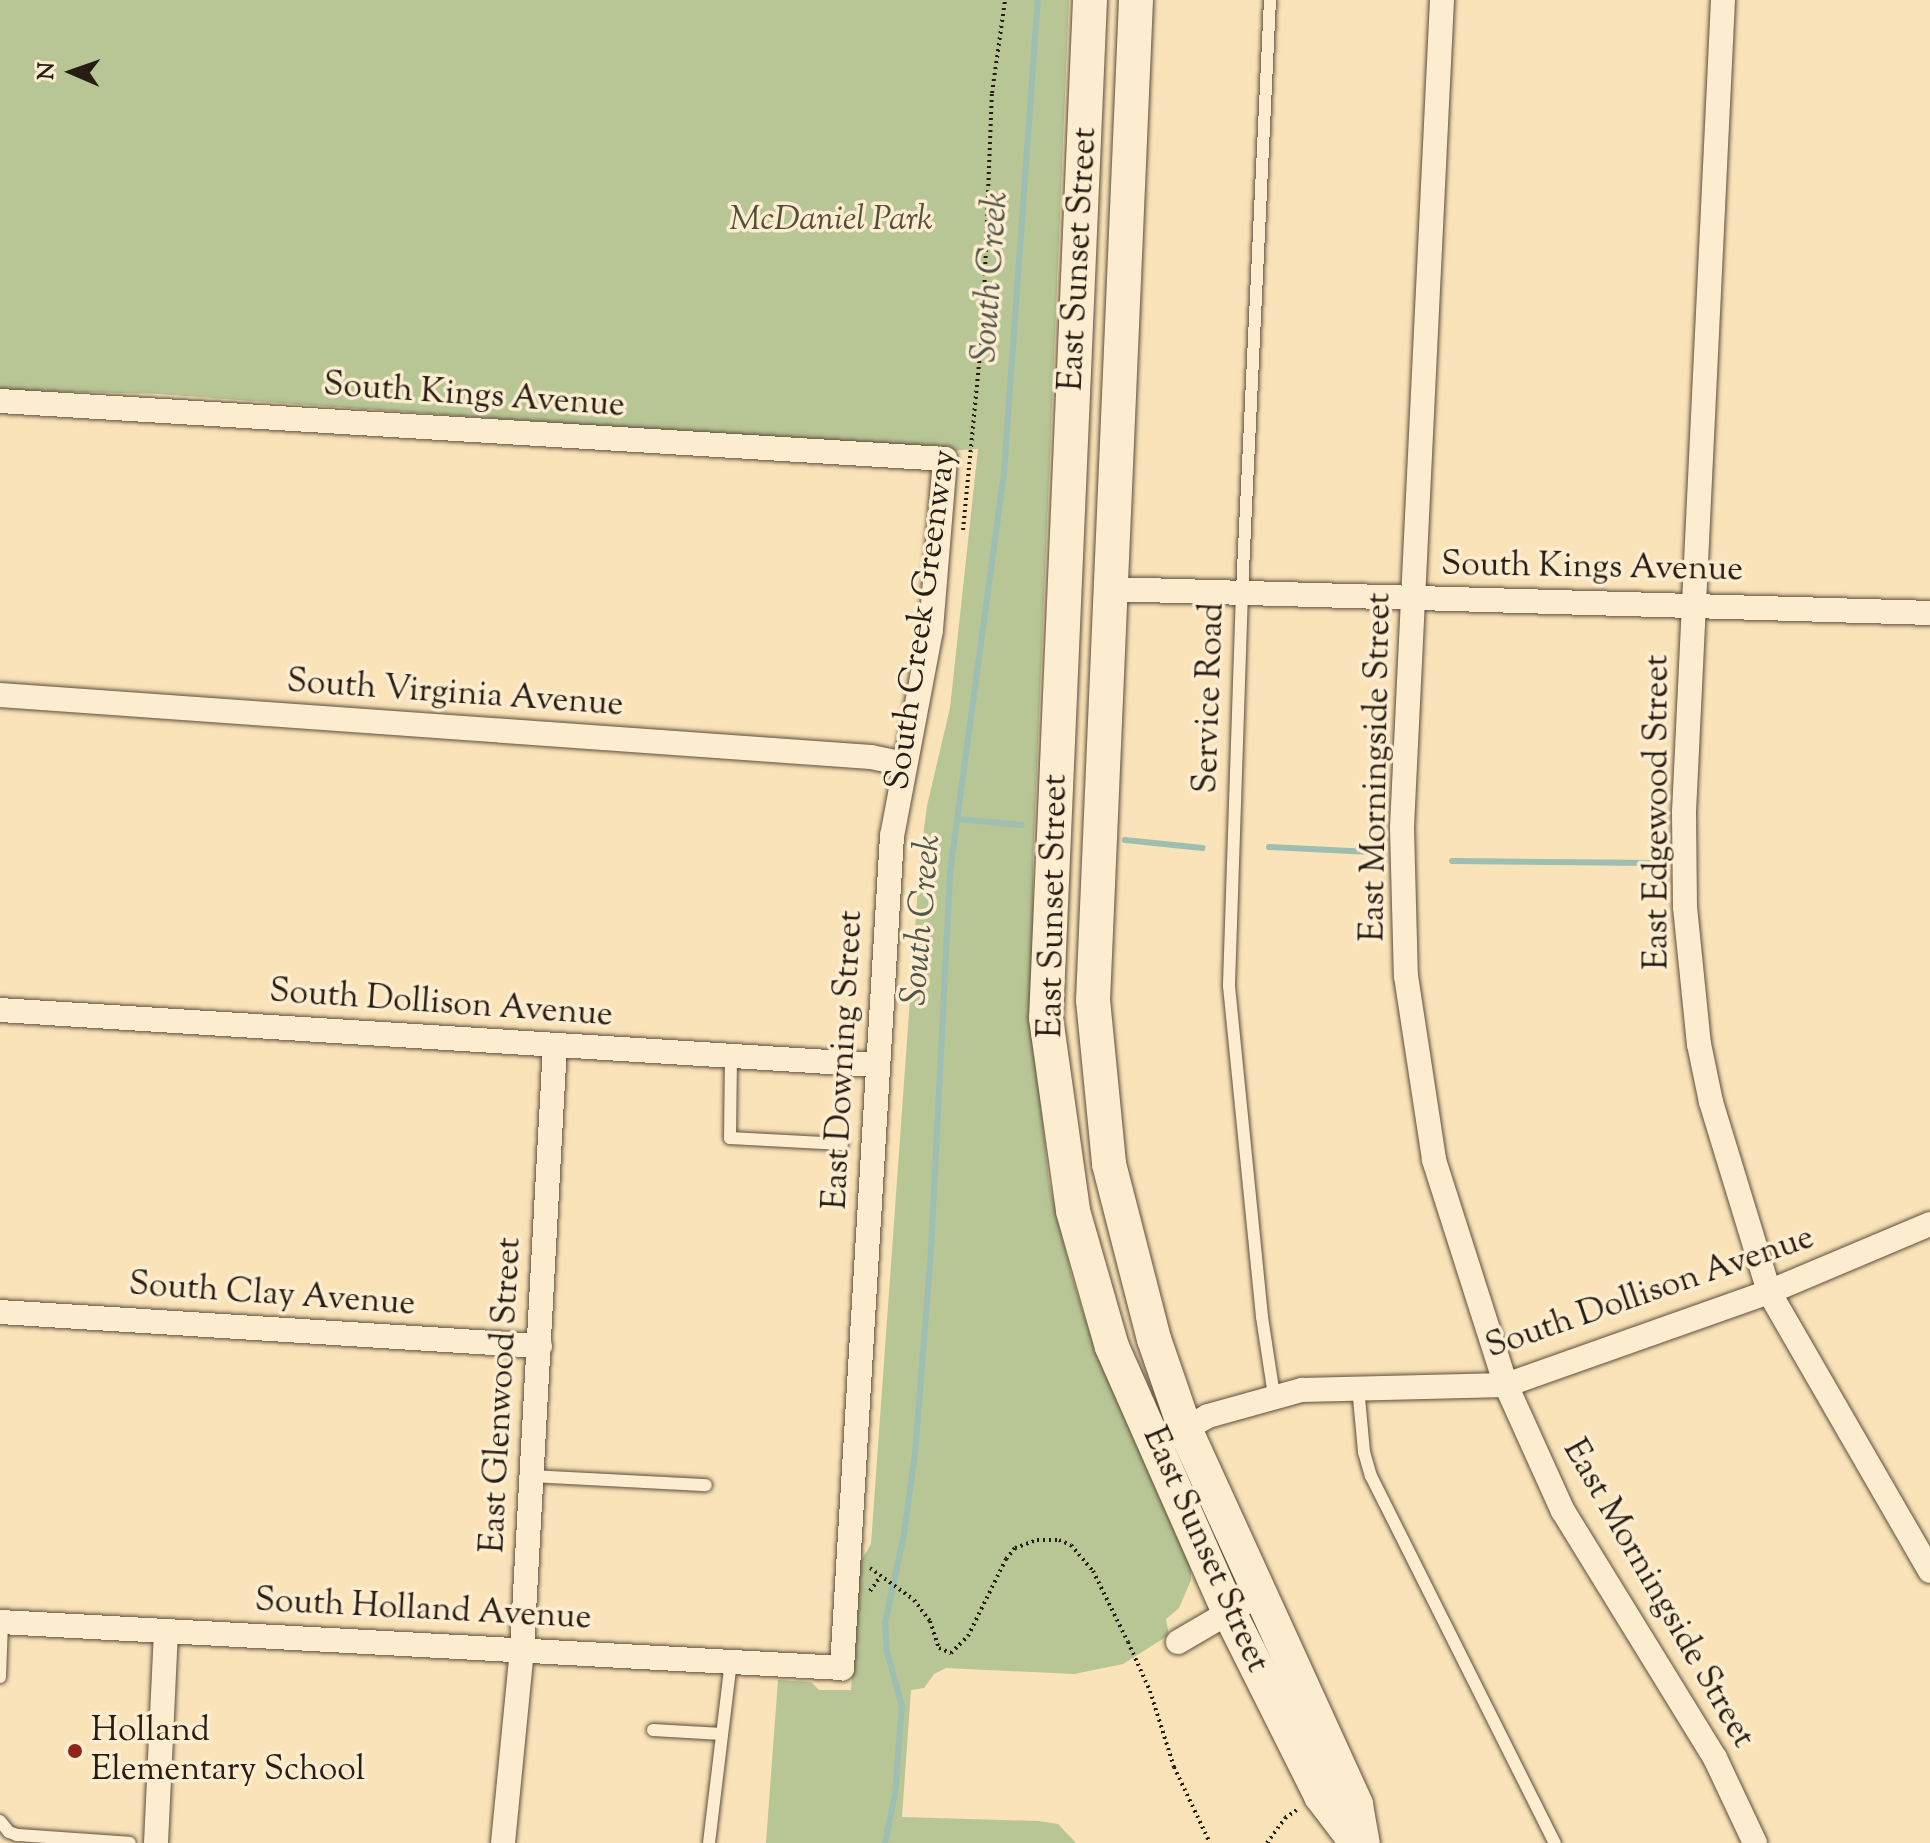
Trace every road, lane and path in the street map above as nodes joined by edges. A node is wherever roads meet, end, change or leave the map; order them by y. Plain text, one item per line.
1 (1005, 0) edge
2 (1090, 0) edge
3 (1136, 0) edge
4 (1270, 0) edge
5 (1442, 0) edge
6 (1723, 0) edge
7 (0, 401) edge
8 (945, 459) joint
9 (962, 538) dead end
10 (1109, 589) junction
11 (1242, 592) junction
12 (1414, 598) junction
13 (1692, 604) junction
14 (1930, 613) edge
15 (0, 695) edge
16 (904, 764) junction
17 (0, 1010) edge
18 (555, 1045) junction
19 (731, 1056) junction
20 (877, 1065) junction
21 (842, 1144) dead end
22 (1930, 1224) edge
23 (1769, 1292) junction
24 (0, 1312) edge
25 (540, 1346) junction
26 (1506, 1385) junction
27 (1358, 1386) junction
28 (1274, 1395) junction
29 (1171, 1438) junction
30 (532, 1476) junction
31 (706, 1485) dead end
32 (867, 1563) dead end
33 (1930, 1571) edge
34 (1262, 1593) junction
35 (1229, 1612) junction
36 (1, 1622) edge
37 (166, 1631) junction
38 (1178, 1642) dead end
39 (522, 1649) junction
40 (731, 1661) junction
41 (842, 1668) joint
42 (0, 1677) edge
43 (653, 1730) dead end
44 (722, 1734) junction
45 (1307, 1803) dead end
46 (0, 1821) edge
47 (4, 1832) edge
48 (130, 1843) edge
49 (156, 1843) edge
50 (503, 1843) edge
51 (709, 1843) edge
52 (1210, 1843) edge
53 (1267, 1843) edge
54 (1360, 1843) edge
55 (1555, 1843) edge
56 (1755, 1843) edge

1 - 9 path, South Creek Greenway
2 - 29 main road, East Sunset Street
3 - 10 main road, East Sunset Street
4 - 11 lane, Service Road
5 - 12 street, East Morningside Street
6 - 13 street, East Edgewood Street
7 - 8 street, South Kings Avenue
8 - 16 street, East Downing Street
10 - 11 street, South Kings Avenue
10 - 29 main road, East Sunset Street
11 - 12 street, South Kings Avenue
11 - 28 lane, Service Road
12 - 13 street, South Kings Avenue
12 - 26 street, East Morningside Street
13 - 14 street, South Kings Avenue
13 - 23 street, East Edgewood Street
15 - 16 street, South Virginia Avenue
16 - 20 street, East Downing Street
17 - 18 street, South Dollison Avenue
18 - 19 street, South Dollison Avenue
18 - 25 street, East Glenwood Street
19 - 20 street, South Dollison Avenue
19 - 21 lane
20 - 41 street, East Downing Street
22 - 23 street, South Dollison Avenue
23 - 26 street, South Dollison Avenue
23 - 33 street, East Edgewood Street
24 - 25 street, South Clay Avenue
25 - 30 street, East Glenwood Street
26 - 27 street, South Dollison Avenue
26 - 56 street, East Morningside Street
27 - 28 street, South Dollison Avenue
27 - 55 lane
28 - 29 street, South Dollison Avenue
29 - 34 main road, East Sunset Street
29 - 35 main road, East Sunset Street
30 - 31 lane
30 - 39 street, East Glenwood Street
32 - 52 path
34 - 35 street
34 - 54 main road, East Sunset Street
35 - 38 street
35 - 54 main road, East Sunset Street
36 - 37 street, South Holland Avenue
36 - 42 lane
37 - 39 street, South Holland Avenue
37 - 49 street
39 - 40 street, South Holland Avenue
39 - 50 street, East Glenwood Street
40 - 41 street, South Holland Avenue
40 - 44 lane
43 - 44 lane
44 - 51 lane
45 - 53 path
46 - 47 lane
47 - 48 lane

